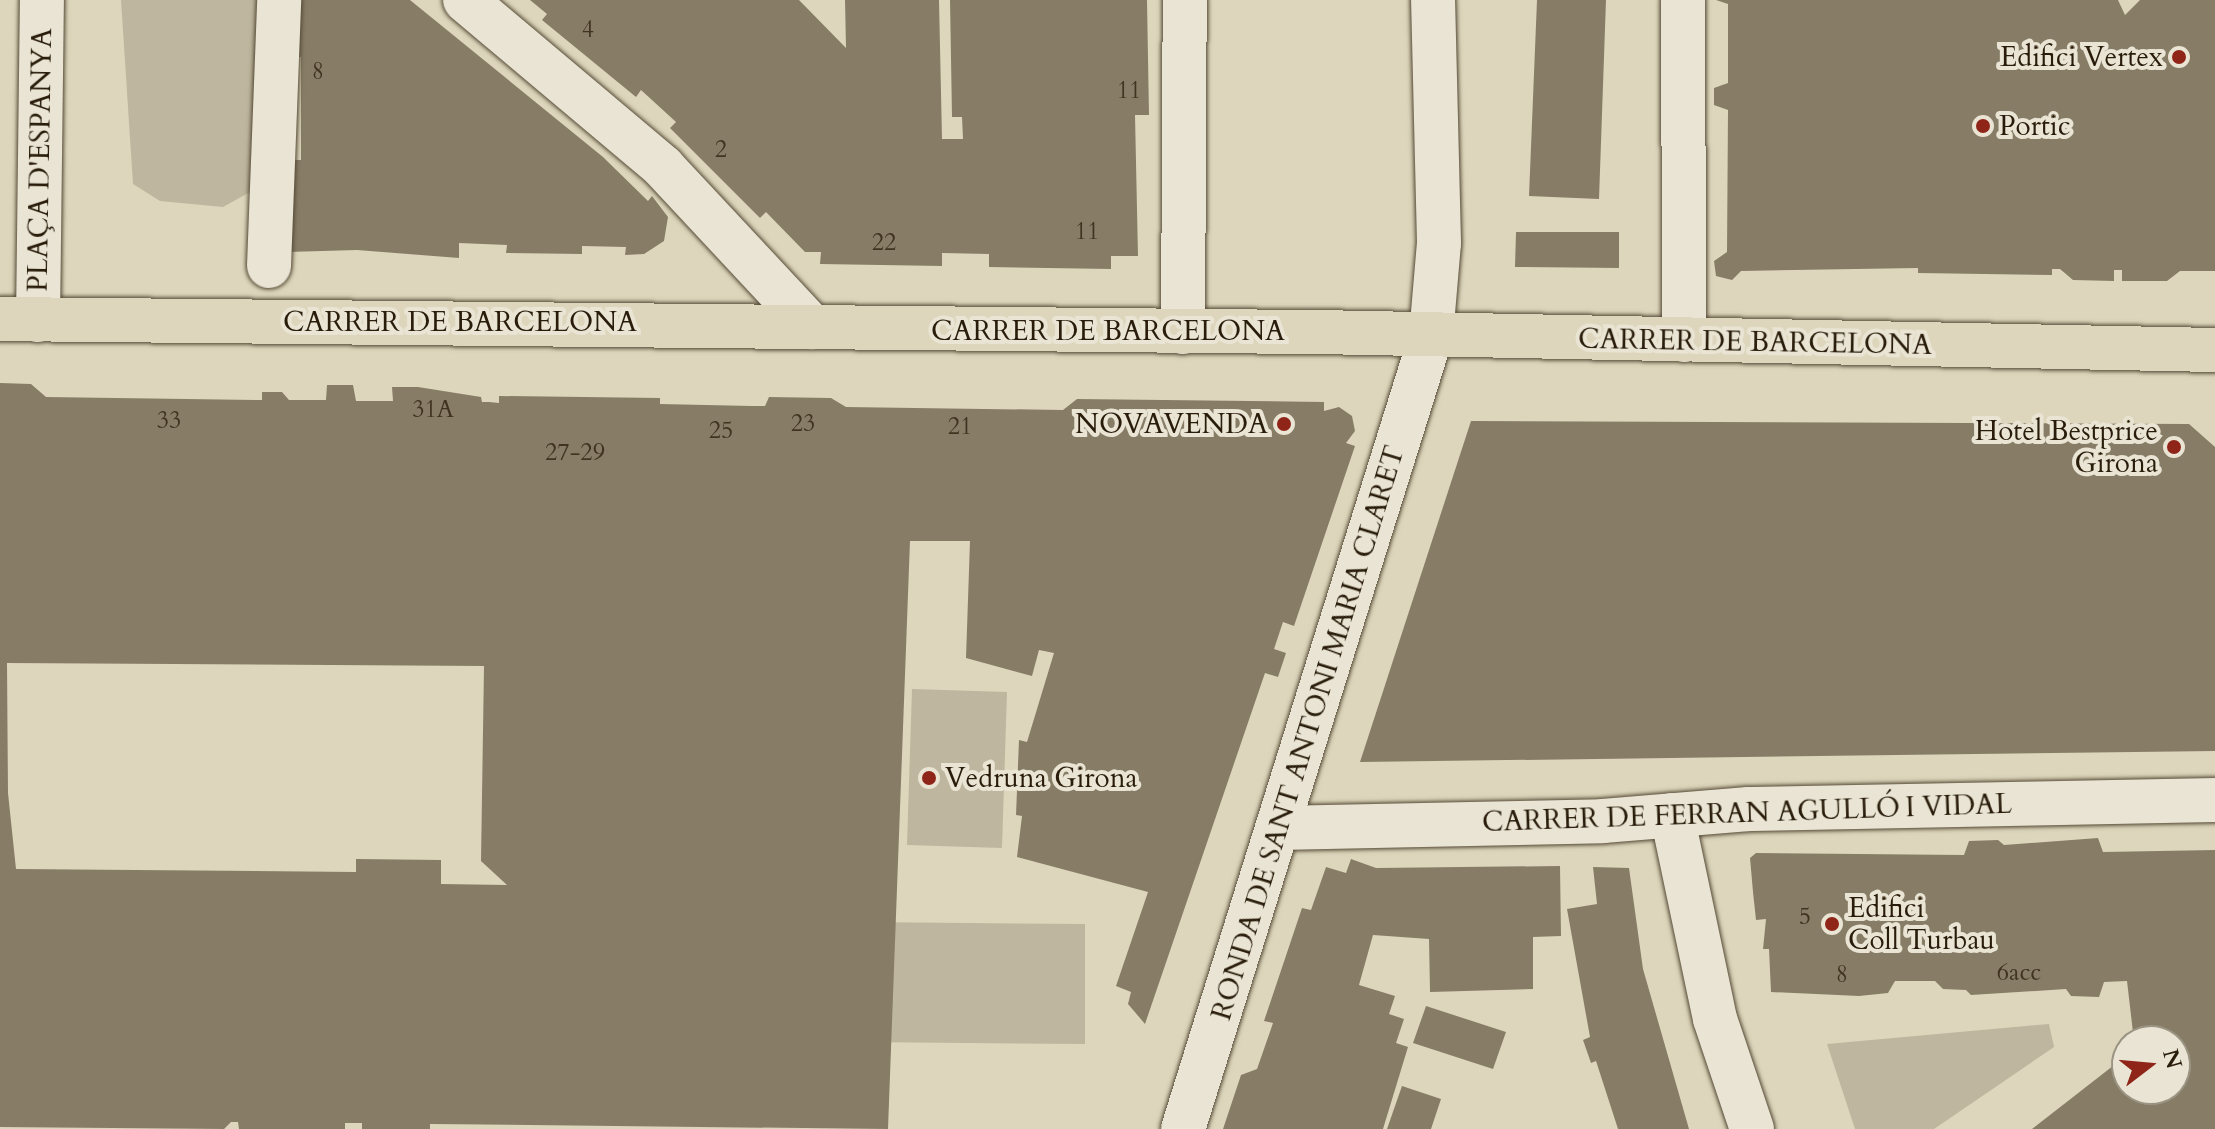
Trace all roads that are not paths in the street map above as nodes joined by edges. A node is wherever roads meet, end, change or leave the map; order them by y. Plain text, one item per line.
1 (42, 0) edge
2 (279, 0) edge
3 (465, 0) edge
4 (1185, 0) edge
5 (1433, 0) edge
6 (1683, 0) edge
7 (269, 266) dead end
8 (19, 319) edge
9 (812, 327) junction
10 (1183, 332) junction
11 (1431, 336) junction
12 (1684, 340) junction
13 (2215, 350) edge
14 (2215, 800) edge
15 (1672, 815) junction
16 (1278, 828) junction
17 (1183, 1129) edge
18 (1752, 1129) edge

1 - 8 street, PLAÇA D'ESPANYA
2 - 7 street
3 - 9 street
4 - 10 street
5 - 11 street, RONDA DE SANT ANTONI MARIA CLARET
6 - 12 street
8 - 9 main road, CARRER DE BARCELONA
9 - 10 main road, CARRER DE BARCELONA
10 - 11 main road, CARRER DE BARCELONA
11 - 12 main road, CARRER DE BARCELONA
11 - 16 street, RONDA DE SANT ANTONI MARIA CLARET
12 - 13 main road, CARRER DE BARCELONA
14 - 15 street, CARRER DE FERRAN AGULLÓ I VIDAL
15 - 16 street, CARRER DE FERRAN AGULLÓ I VIDAL
15 - 18 street
16 - 17 street, RONDA DE SANT ANTONI MARIA CLARET

